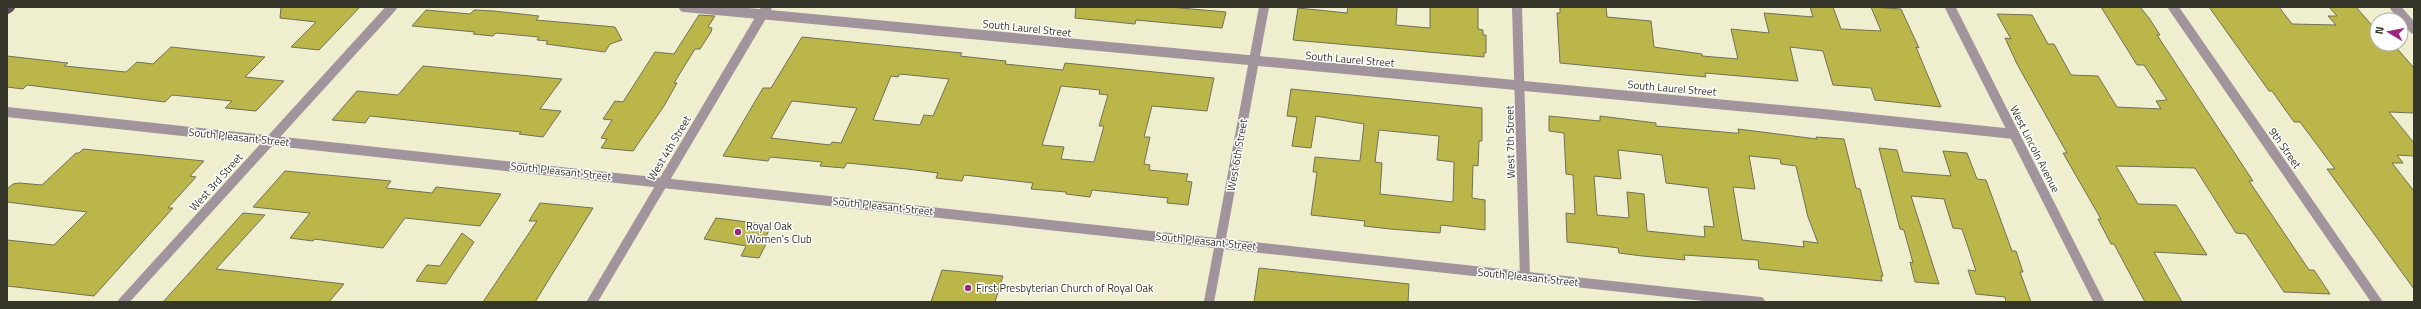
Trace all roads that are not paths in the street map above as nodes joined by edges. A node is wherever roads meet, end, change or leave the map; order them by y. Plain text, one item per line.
1 (10, 7) edge
2 (392, 7) edge
3 (684, 7) edge
4 (1264, 7) edge
5 (1517, 7) edge
6 (1950, 7) edge
7 (2173, 7) edge
8 (2395, 7) edge
9 (7, 9) edge
10 (765, 11) edge
11 (2414, 29) edge
12 (1254, 62) junction
13 (1520, 87) junction
14 (7, 112) edge
15 (2014, 134) junction
16 (270, 140) junction
17 (662, 182) junction
18 (1222, 243) junction
19 (1525, 277) junction
20 (123, 302) edge
21 (592, 302) edge
22 (1210, 302) edge
23 (1760, 302) edge
24 (2099, 302) edge
25 (2377, 302) edge

1 - 9 main road
2 - 16 street, West 3rd Street
3 - 10 street, South Laurel Street
4 - 12 street, West 6th Street
5 - 13 street, West 7th Street
6 - 15 street, West Lincoln Avenue
7 - 25 street, 9th Street
8 - 11 street
10 - 12 street, South Laurel Street
10 - 17 street, West 4th Street
12 - 13 street, South Laurel Street
12 - 18 street, West 6th Street
13 - 15 street, South Laurel Street
13 - 19 street, West 7th Street
14 - 16 street, South Pleasant Street
15 - 24 street, West Lincoln Avenue
16 - 17 street, South Pleasant Street
16 - 20 street, West 3rd Street
17 - 18 street, South Pleasant Street
17 - 21 street, West 4th Street
18 - 19 street, South Pleasant Street
18 - 22 street, West 6th Street
19 - 23 street, South Pleasant Street

